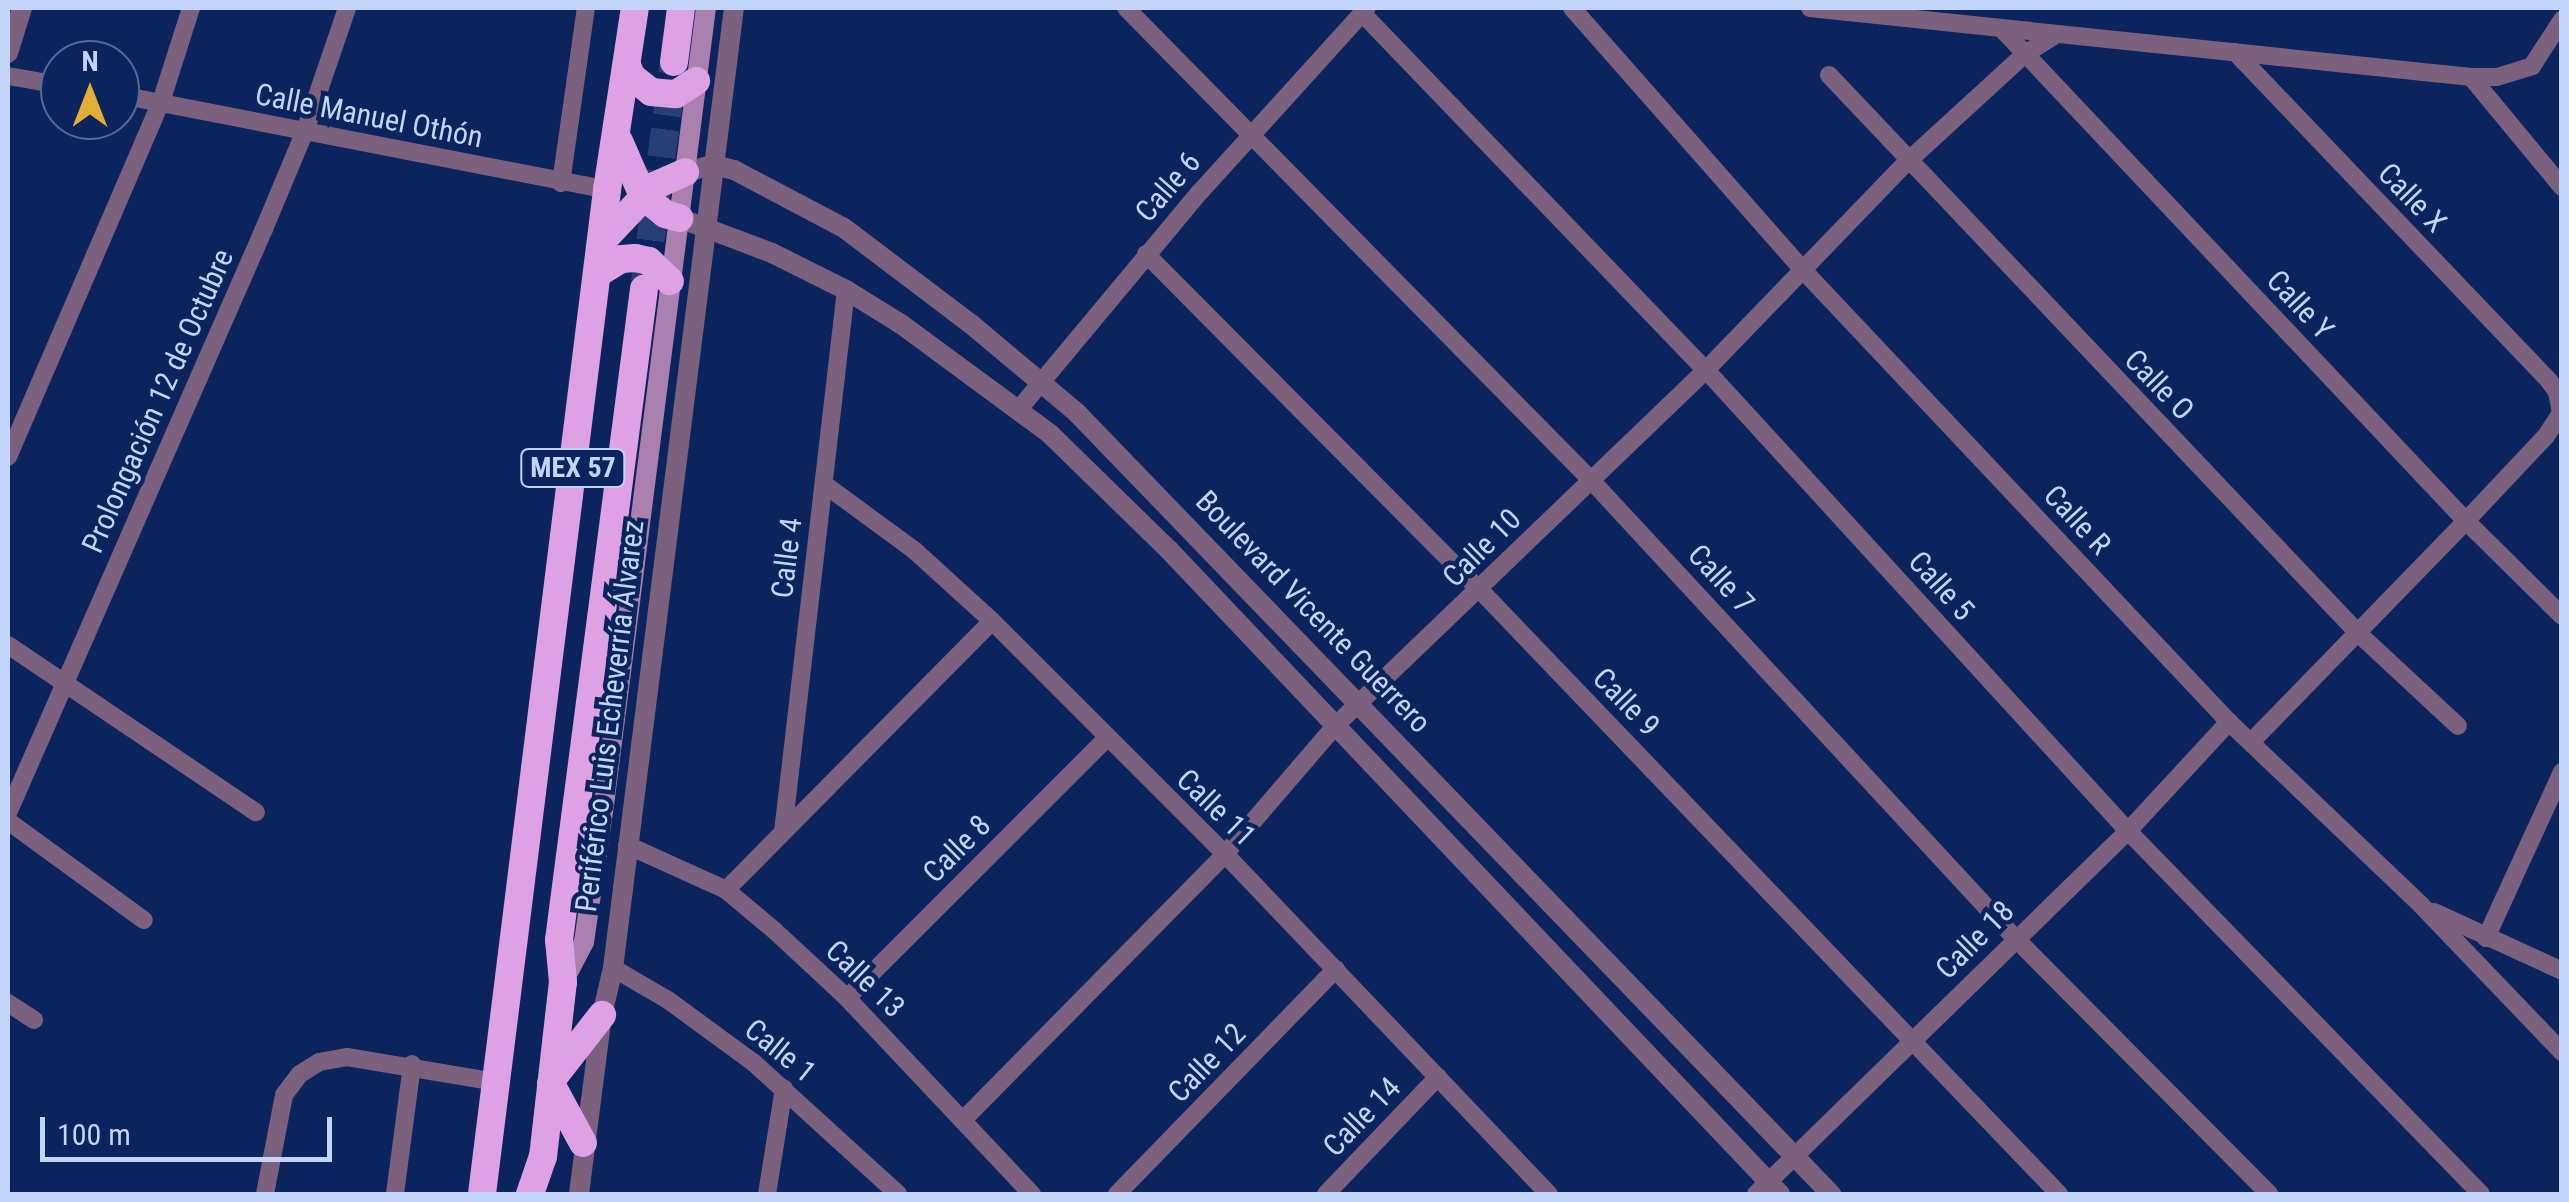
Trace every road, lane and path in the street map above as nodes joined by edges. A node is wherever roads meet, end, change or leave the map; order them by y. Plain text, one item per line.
1 (22, 8) edge
2 (191, 8) edge
3 (346, 8) edge
4 (586, 8) edge
5 (635, 8) edge
6 (681, 8) edge
7 (706, 8) edge
8 (734, 8) edge
9 (1126, 8) edge
10 (1572, 8) edge
11 (1823, 8) edge
12 (1364, 10) edge
13 (2562, 20) edge
14 (2002, 29) junction
15 (2056, 35) junction
16 (8, 52) edge
17 (2235, 52) junction
18 (2025, 54) junction
19 (674, 62) tunnel mouth
20 (628, 66) junction
21 (1828, 75) dead end
22 (8, 76) edge
23 (2471, 77) junction
24 (40, 81) edge
25 (696, 81) junction
26 (140, 98) edge
27 (161, 102) junction
28 (304, 131) junction
29 (1252, 134) junction
30 (616, 135) junction
31 (1908, 162) junction
32 (714, 164) junction
33 (685, 172) junction
34 (562, 183) junction
35 (2562, 187) edge
36 (608, 190) junction
37 (643, 196) junction
38 (692, 223) junction
39 (602, 242) junction
40 (1146, 254) junction
41 (1802, 269) junction
42 (597, 274) junction
43 (657, 285) junction
44 (846, 290) junction
45 (1706, 370) junction
46 (1041, 381) junction
47 (1019, 410) junction
48 (8, 457) edge
49 (1590, 478) junction
50 (824, 484) junction
51 (2466, 521) junction
52 (1480, 590) junction
53 (2562, 616) edge
54 (992, 621) junction
55 (2360, 634) junction
56 (8, 645) edge
57 (64, 683) junction
58 (1361, 703) junction
59 (2229, 722) junction
60 (1336, 724) junction
61 (2458, 726) dead end
62 (1106, 739) junction
63 (2252, 742) junction
64 (2562, 772) edge
65 (8, 812) edge
66 (256, 812) dead end
67 (8, 821) edge
68 (2128, 831) junction
69 (783, 832) junction
70 (626, 845) junction
71 (1225, 854) junction
72 (726, 890) junction
73 (2420, 904) junction
74 (144, 920) dead end
75 (2015, 938) junction
76 (2486, 938) junction
77 (613, 968) junction
78 (1336, 969) junction
79 (2562, 972) edge
80 (847, 998) junction
81 (8, 1002) edge
82 (602, 1015) junction
83 (34, 1020) dead end
84 (1912, 1042) junction
85 (2562, 1052) edge
86 (412, 1064) junction
87 (1438, 1077) junction
88 (496, 1082) junction
89 (552, 1082) junction
90 (784, 1088) junction
91 (964, 1119) junction
92 (583, 1143) junction
93 (1794, 1156) junction
94 (542, 1157) junction
95 (1768, 1190) edge
96 (265, 1194) edge
97 (395, 1194) edge
98 (482, 1194) edge
99 (530, 1194) edge
100 (547, 1194) edge
101 (578, 1194) edge
102 (767, 1194) edge
103 (898, 1194) edge
104 (1032, 1194) edge
105 (1118, 1194) edge
106 (1326, 1194) edge
107 (1546, 1194) edge
108 (1831, 1194) edge
109 (2059, 1194) edge
110 (2270, 1194) edge
111 (2482, 1194) edge

1 - 16 street
2 - 27 street
3 - 28 street, Prolongación 12 de Octubre
4 - 34 street
5 - 20 highway, MEX 57
6 - 19 highway
7 - 25 main road, Periférico Luis Echeverría Álvarez
8 - 32 street, Periférico Luis Echeverría Álvarez
9 - 29 street, Calle 7
10 - 41 street, Calle R
11 - 14 street
12 - 29 street, Calle 6
12 - 45 street, Calle 5
13 - 23 street
14 - 15 street
14 - 18 street, Calle Y
15 - 17 street
15 - 18 street, Calle 10
17 - 23 street
17 - 51 street, Calle X
18 - 31 street, Calle 10
18 - 51 street, Calle Y
20 - 25 highway
20 - 30 highway, MEX 57
21 - 31 street, Calle O
22 - 24 street
23 - 35 street
25 - 33 main road, Periférico Luis Echeverría Álvarez
26 - 27 street, Calle Manuel Othón
27 - 28 street, Calle Manuel Othón
27 - 48 street
28 - 34 street, Calle Manuel Othón
28 - 57 street, Prolongación 12 de Octubre
29 - 40 street, Calle 6
29 - 49 street, Calle 7
30 - 36 highway, MEX 57
30 - 37 highway
31 - 41 street, Calle 10
31 - 55 street, Calle O
32 - 33 street
32 - 38 street, Periférico Luis Echeverría Álvarez
32 - 46 street, Boulevard Vicente Guerrero
33 - 37 highway
33 - 38 main road, Periférico Luis Echeverría Álvarez
34 - 36 street, Calle Manuel Othón
36 - 39 highway, MEX 57
37 - 38 highway
37 - 39 highway
38 - 43 main road, Periférico Luis Echeverría Álvarez
38 - 44 street, Boulevard Vicente Guerrero
38 - 70 street, Periférico Luis Echeverría Álvarez
39 - 42 highway, MEX 57
40 - 46 street, Calle 6
40 - 52 street, Calle 9
41 - 45 street, Calle 10
41 - 59 street, Calle R
42 - 43 highway
42 - 88 highway, MEX 57
43 - 89 highway, Periférico Luis Echeverría Álvarez / MEX 57
44 - 47 street, Boulevard Vicente Guerrero
44 - 50 street, Calle 4
45 - 49 street, Calle 10
45 - 68 street, Calle 5
46 - 47 street, Calle 6
46 - 58 street, Boulevard Vicente Guerrero
47 - 60 street, Boulevard Vicente Guerrero
49 - 52 street, Calle 10
49 - 75 street, Calle 7
50 - 54 street, Calle 11
50 - 69 street, Calle 4
51 - 53 street, Calle Y
51 - 55 street
52 - 58 street, Calle 10
52 - 84 street, Calle 9
54 - 62 street, Calle 11
54 - 69 street
55 - 61 street, Calle O
55 - 63 street
56 - 57 street
57 - 65 street, Prolongación 12 de Octubre
57 - 66 street
58 - 60 street, Calle 10
58 - 93 street, Boulevard Vicente Guerrero
59 - 63 street, Calle R
59 - 68 street, Calle 18
60 - 71 street, Calle 10
60 - 95 street, Boulevard Vicente Guerrero
62 - 71 street, Calle 11
62 - 80 street, Calle 8
63 - 73 street, Calle R
64 - 76 street
67 - 74 street
68 - 75 street, Calle 18
68 - 111 street, Calle 5
69 - 72 street
70 - 72 street, Calle 13
70 - 77 street, Periférico Luis Echeverría Álvarez
71 - 78 street, Calle 11
71 - 91 street, Calle 10
72 - 80 street, Calle 13
73 - 76 street
73 - 85 street, Calle R
75 - 84 street, Calle 18
75 - 110 street, Calle 7
76 - 79 street
77 - 82 street, Periférico Luis Echeverría Álvarez
77 - 90 street, Calle 1
78 - 87 street, Calle 11
78 - 105 street, Calle 12
80 - 91 street, Calle 13
81 - 83 street
82 - 89 highway
82 - 92 street, Periférico Luis Echeverría Álvarez
84 - 93 street, Calle 18
84 - 109 street, Calle 9
86 - 88 street
86 - 96 street
86 - 97 street
87 - 106 street, Calle 14
87 - 107 street, Calle 11
88 - 98 highway, MEX 57
89 - 92 highway
89 - 94 highway, Periférico Luis Echeverría Álvarez / MEX 57
90 - 102 street
90 - 103 street, Calle 1
91 - 104 street, Calle 13
92 - 101 street, Periférico Luis Echeverría Álvarez
93 - 95 street, Calle 18
93 - 108 street, Boulevard Vicente Guerrero
94 - 99 highway, Periférico Luis Echeverría Álvarez / MEX 57
94 - 100 main road, Periférico Luis Echeverría Álvarez

